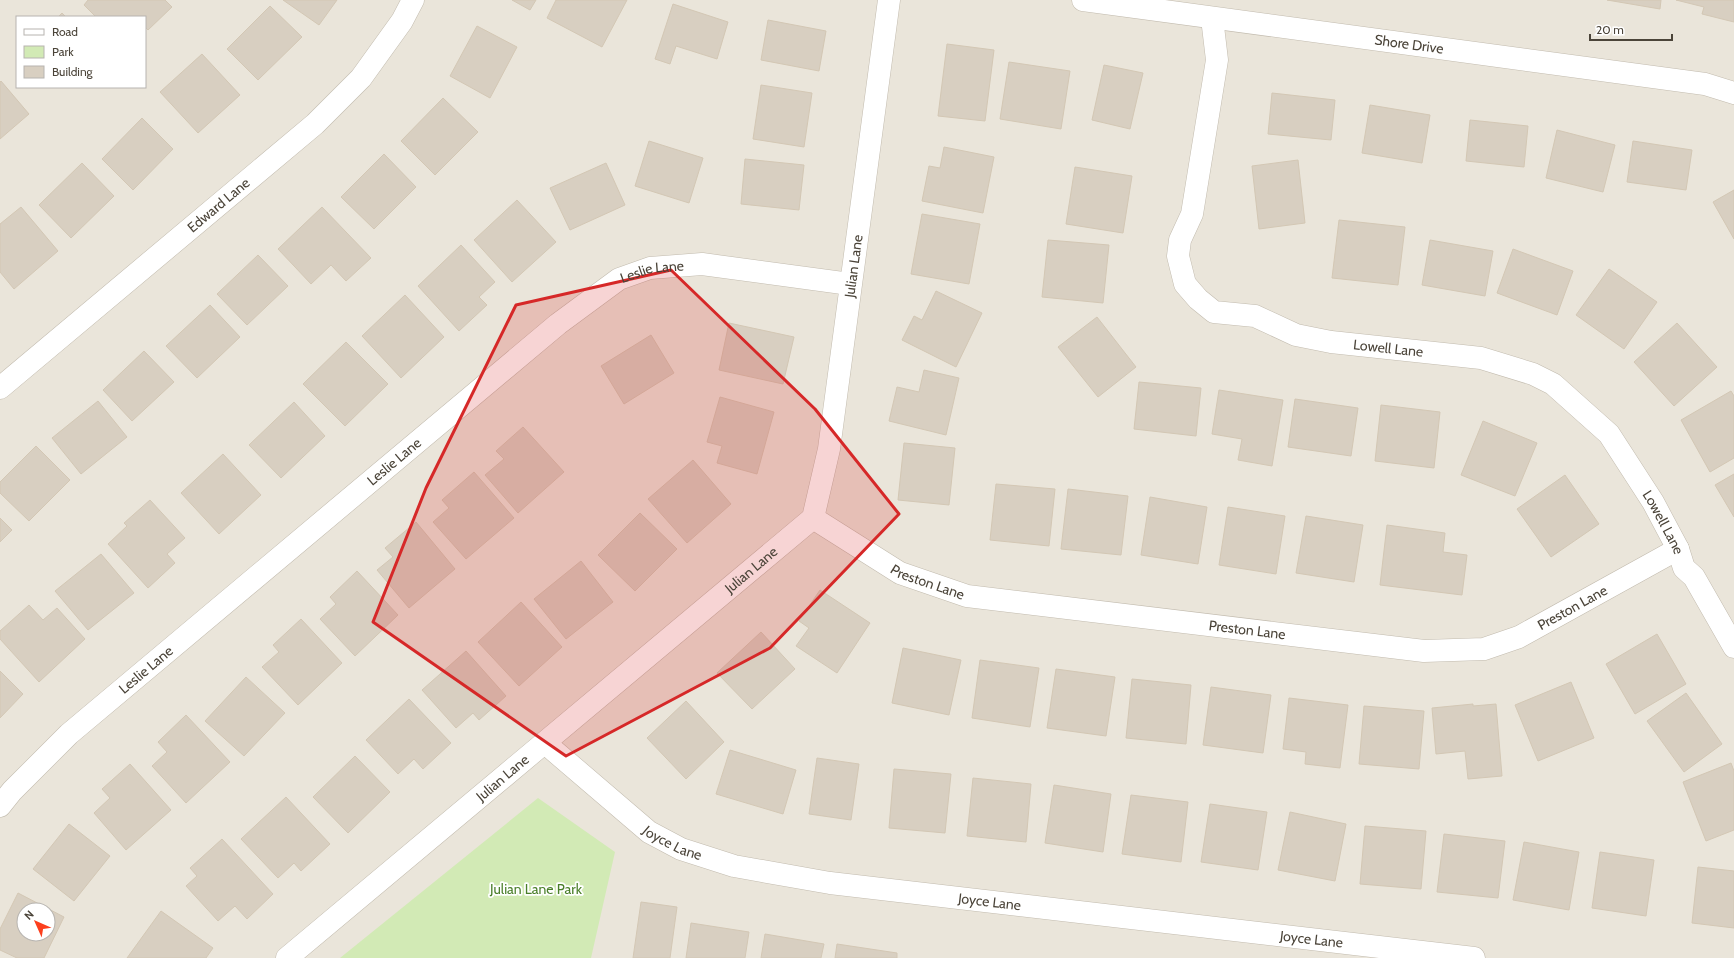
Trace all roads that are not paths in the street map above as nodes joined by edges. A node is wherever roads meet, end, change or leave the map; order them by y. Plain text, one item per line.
1 (413, 0) edge
2 (889, 0) edge
3 (1083, 0) edge
4 (1212, 18) junction
5 (1734, 93) edge
6 (850, 284) junction
7 (0, 388) edge
8 (812, 518) junction
9 (1678, 550) junction
10 (1734, 647) edge
11 (545, 743) junction
12 (0, 806) edge
13 (1403, 954) edge
14 (287, 958) edge
15 (1474, 958) edge

1 - 7 street, Edward Lane
2 - 6 street, Julian Lane
3 - 4 street, Shore Drive
4 - 5 street, Shore Drive
4 - 9 street, Lowell Lane
6 - 8 street, Julian Lane
6 - 12 street, Leslie Lane
8 - 9 street, Preston Lane
8 - 11 street, Julian Lane
9 - 10 street, Lowell Lane
11 - 13 street, Joyce Lane
11 - 14 street, Julian Lane
13 - 15 street, Joyce Lane

